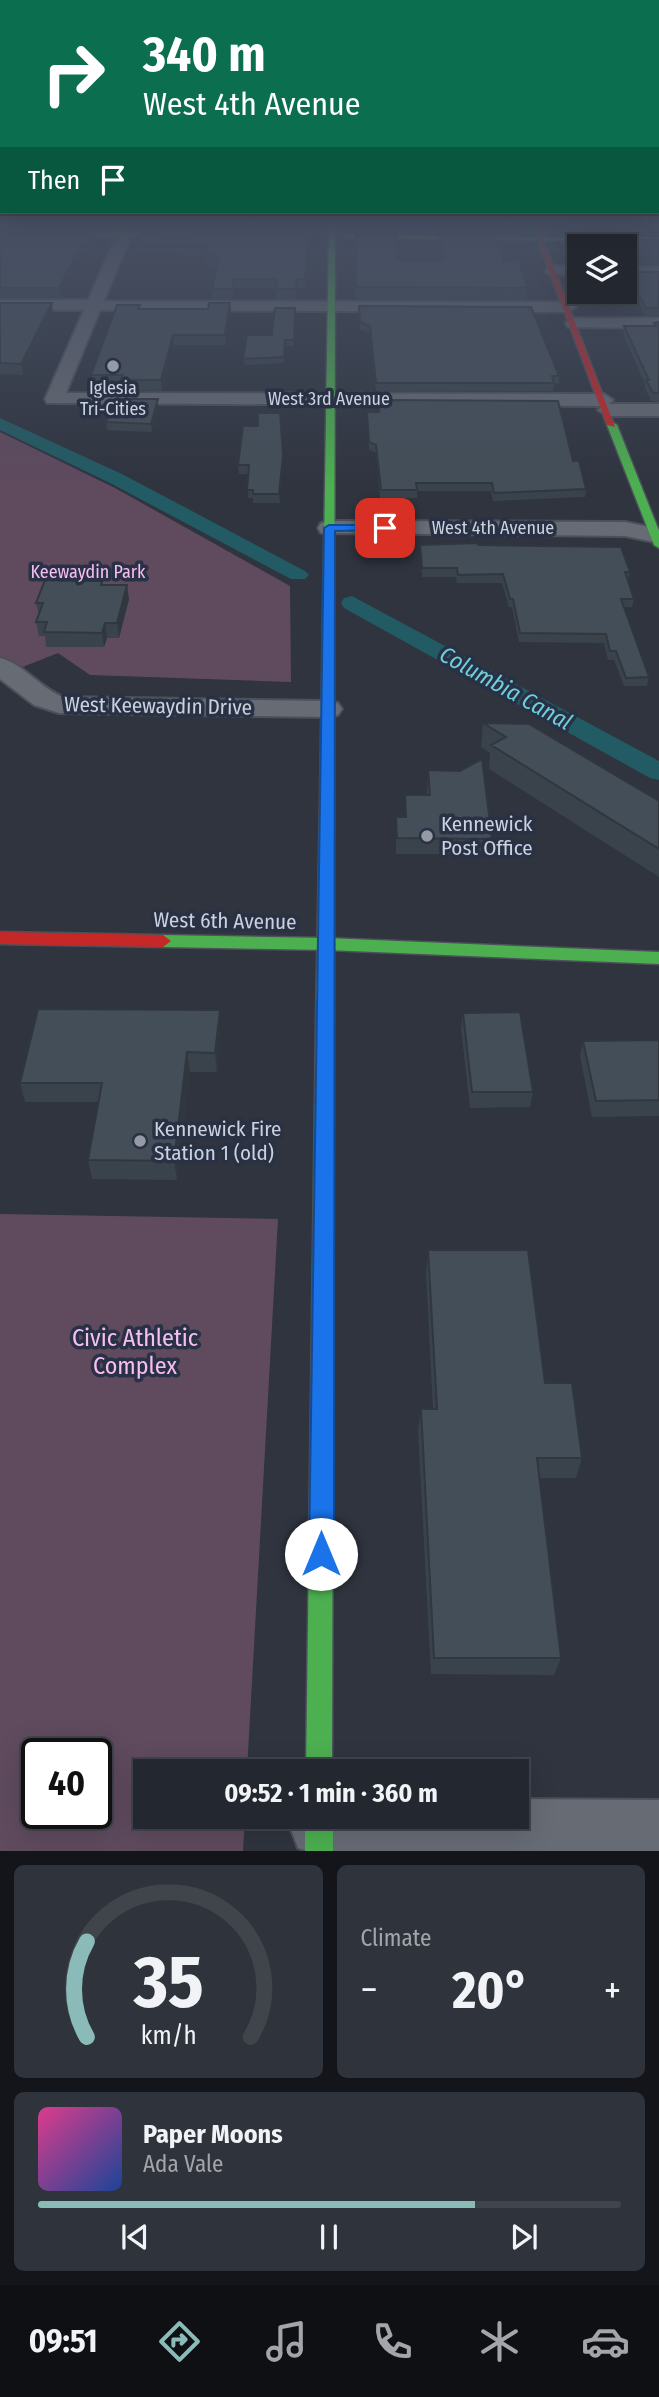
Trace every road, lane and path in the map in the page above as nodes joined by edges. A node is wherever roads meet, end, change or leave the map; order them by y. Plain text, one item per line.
1 (91, 312) edge
2 (330, 312) edge
3 (570, 312) edge
4 (574, 323) junction
5 (659, 323) edge
6 (330, 399) junction
7 (606, 405) junction
8 (659, 410) edge
9 (329, 528) junction
10 (658, 539) edge
11 (0, 666) edge
12 (328, 709) junction
13 (0, 938) edge
14 (327, 944) junction
15 (659, 958) edge
16 (319, 1759) edge
17 (659, 1829) edge
18 (319, 1831) edge

1 - 6 street, West 3rd Avenue
2 - 6 street
3 - 4 street
4 - 5 street
4 - 7 street
6 - 7 street, West 3rd Avenue
6 - 9 street
7 - 8 street, West 3rd Avenue
7 - 10 street
9 - 10 street, West 4th Avenue
9 - 12 street
11 - 12 street, West Keewaydin Drive
12 - 14 street
13 - 14 street, West 6th Avenue
14 - 15 street, West 6th Avenue
14 - 16 street
17 - 18 street

